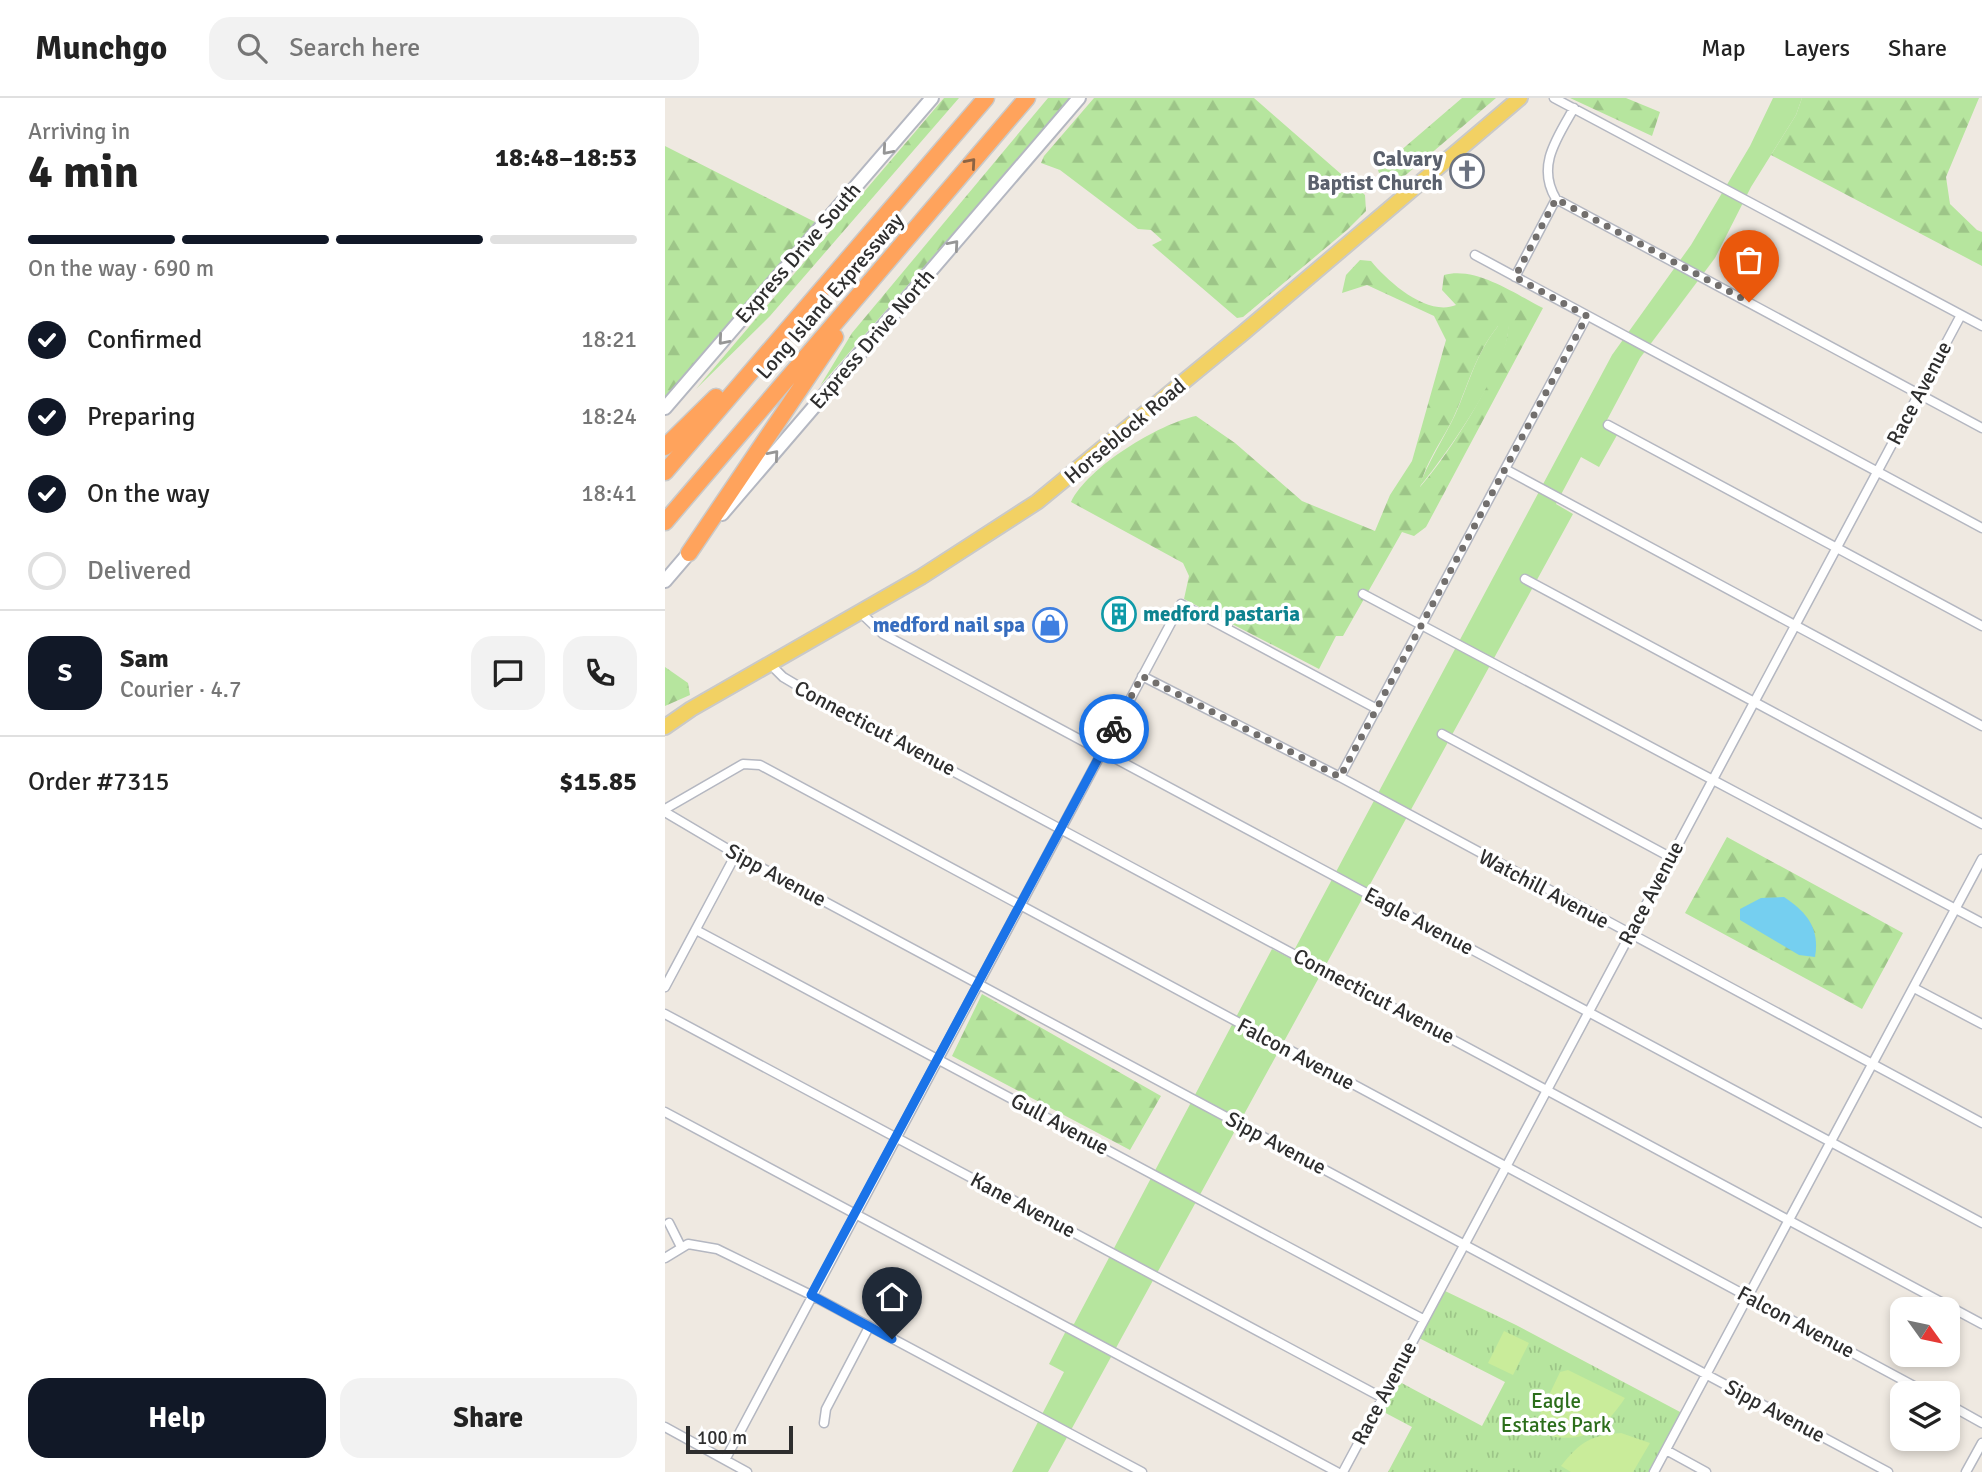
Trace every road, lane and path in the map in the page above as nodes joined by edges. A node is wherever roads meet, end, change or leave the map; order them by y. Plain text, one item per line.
1 (932, 98) edge
2 (986, 98) edge
3 (1027, 98) edge
4 (1079, 98) edge
5 (1520, 98) edge
6 (1554, 98) edge
7 (1574, 108) junction
8 (1556, 199) junction
9 (927, 215) junction
10 (1475, 255) dead end
11 (1515, 277) junction
12 (1961, 315) junction
13 (1587, 316) junction
14 (791, 325) junction
15 (1982, 326) edge
16 (1919, 394) junction
17 (665, 408) edge
18 (1608, 425) dead end
19 (1982, 428) edge
20 (665, 447) edge
21 (1505, 469) junction
22 (1878, 470) junction
23 (665, 472) edge
24 (665, 522) edge
25 (1982, 528) edge
26 (1838, 549) junction
27 (689, 554) junction
28 (1525, 579) dead end
29 (665, 580) edge
30 (1363, 594) dead end
31 (861, 612) junction
32 (1422, 625) junction
33 (1797, 626) junction
34 (1982, 626) edge
35 (770, 664) junction
36 (1142, 676) junction
37 (1754, 703) junction
38 (691, 709) junction
39 (1377, 709) junction
40 (665, 719) edge
41 (1982, 726) edge
42 (665, 727) edge
43 (1442, 734) dead end
44 (1101, 752) junction
45 (1340, 777) junction
46 (1713, 780) junction
47 (665, 810) edge
48 (1982, 824) edge
49 (1061, 828) junction
50 (736, 854) junction
51 (1671, 857) junction
52 (1982, 859) edge
53 (1020, 906) junction
54 (1955, 910) junction
55 (1982, 923) edge
56 (696, 930) junction
57 (1629, 935) junction
58 (978, 983) junction
59 (665, 987) edge
60 (1914, 988) junction
61 (1588, 1012) junction
62 (665, 1014) edge
63 (1982, 1024) edge
64 (938, 1060) junction
65 (1873, 1065) junction
66 (1547, 1088) junction
67 (665, 1112) edge
68 (1982, 1123) edge
69 (897, 1138) junction
70 (1830, 1141) junction
71 (1505, 1166) junction
72 (854, 1216) junction
73 (1788, 1219) junction
74 (669, 1223) dead end
75 (1982, 1223) edge
76 (1463, 1244) junction
77 (681, 1247) junction
78 (665, 1258) edge
79 (811, 1295) junction
80 (1747, 1295) junction
81 (1423, 1319) junction
82 (1982, 1324) edge
83 (869, 1327) junction
84 (1705, 1374) junction
85 (1905, 1381) edge
86 (1381, 1397) junction
87 (1960, 1411) edge
88 (824, 1423) dead end
89 (1982, 1423) edge
90 (666, 1431) edge
91 (1982, 1443) edge
92 (1666, 1450) junction
93 (725, 1460) junction
94 (1127, 1468) edge
95 (747, 1472) edge
96 (1142, 1472) edge
97 (1337, 1472) edge
98 (1343, 1472) edge
99 (1654, 1472) edge
100 (1706, 1472) edge
101 (1888, 1472) edge
102 (1966, 1472) edge

1 -> 17 main road, Express Drive South
2 - 14 highway, Long Island Expressway
9 -> 3 highway, Long Island Expressway
27 -> 4 main road, Express Drive North
5 - 31 main road, Horseblock Road
6 - 7 street
7 - 8 street
7 - 12 street
8 - 11 street
8 - 16 street
9 - 24 highway, Long Island Expressway
9 - 27 highway
10 - 11 street
11 - 13 street
12 - 15 street
12 - 16 street, Race Avenue
13 - 21 street
13 - 22 street
14 - 20 highway
14 - 23 highway, Long Island Expressway
16 - 19 street
16 - 22 street, Race Avenue
18 - 26 street
21 - 32 street
21 - 33 street
22 - 25 street
22 - 26 street, Race Avenue
26 - 33 street, Race Avenue
26 - 34 street
27 - 29 main road, Express Drive North
28 - 37 street
30 - 32 street
31 - 35 main road, Horseblock Road
31 - 44 street, Eagle Avenue
32 - 39 street
32 - 46 street
33 - 37 street, Race Avenue
33 - 41 street
35 - 38 main road, Horseblock Road
35 - 49 street, Connecticut Avenue
36 - 39 street
36 - 44 street
36 - 45 street, Watchill Avenue
37 - 46 street, Race Avenue
37 - 48 street
38 - 40 main road, Horseblock Road
38 - 42 main road, Horseblock Road
39 - 45 street
43 - 51 street
44 - 49 street
44 - 61 street, Eagle Avenue
45 - 57 street, Watchill Avenue
46 - 51 street, Race Avenue
46 - 54 street
47 - 50 street, Sipp Avenue
47 - 53 street, Falcon Avenue
49 - 53 street
49 - 66 street, Connecticut Avenue
50 - 56 street
50 - 58 street, Sipp Avenue
51 - 57 street, Race Avenue
52 - 54 street
53 - 58 street
53 - 71 street, Falcon Avenue
54 - 55 street
54 - 60 street
56 - 59 street
56 - 64 street, Gull Avenue
57 - 61 street, Race Avenue
57 - 65 street, Watchill Avenue
58 - 64 street
58 - 76 street, Sipp Avenue
60 - 63 street
60 - 65 street
61 - 66 street, Race Avenue
61 - 70 street, Eagle Avenue
62 - 69 street, Kane Avenue
64 - 69 street
64 - 81 street, Gull Avenue
65 - 68 street, Watchill Avenue
65 - 70 street
66 - 71 street, Race Avenue
66 - 73 street, Connecticut Avenue
67 - 72 street
69 - 72 street
69 - 86 street, Kane Avenue
70 - 73 street
70 - 75 street, Eagle Avenue
71 - 76 street, Race Avenue
71 - 80 street, Falcon Avenue
72 - 79 street
72 - 97 street
73 - 80 street
73 - 82 street, Connecticut Avenue
74 - 77 street
76 - 81 street, Race Avenue
76 - 84 street, Sipp Avenue
77 - 78 street
77 - 79 street
79 - 83 street
79 - 93 street
80 - 84 street
80 - 85 street, Falcon Avenue
81 - 86 street, Race Avenue
83 - 88 street
83 - 94 street
84 - 92 street
84 - 101 street, Sipp Avenue
86 - 98 street, Race Avenue
87 - 89 street
90 - 93 street
91 - 102 street
92 - 99 street
92 - 100 street
93 - 95 street
94 - 96 street

